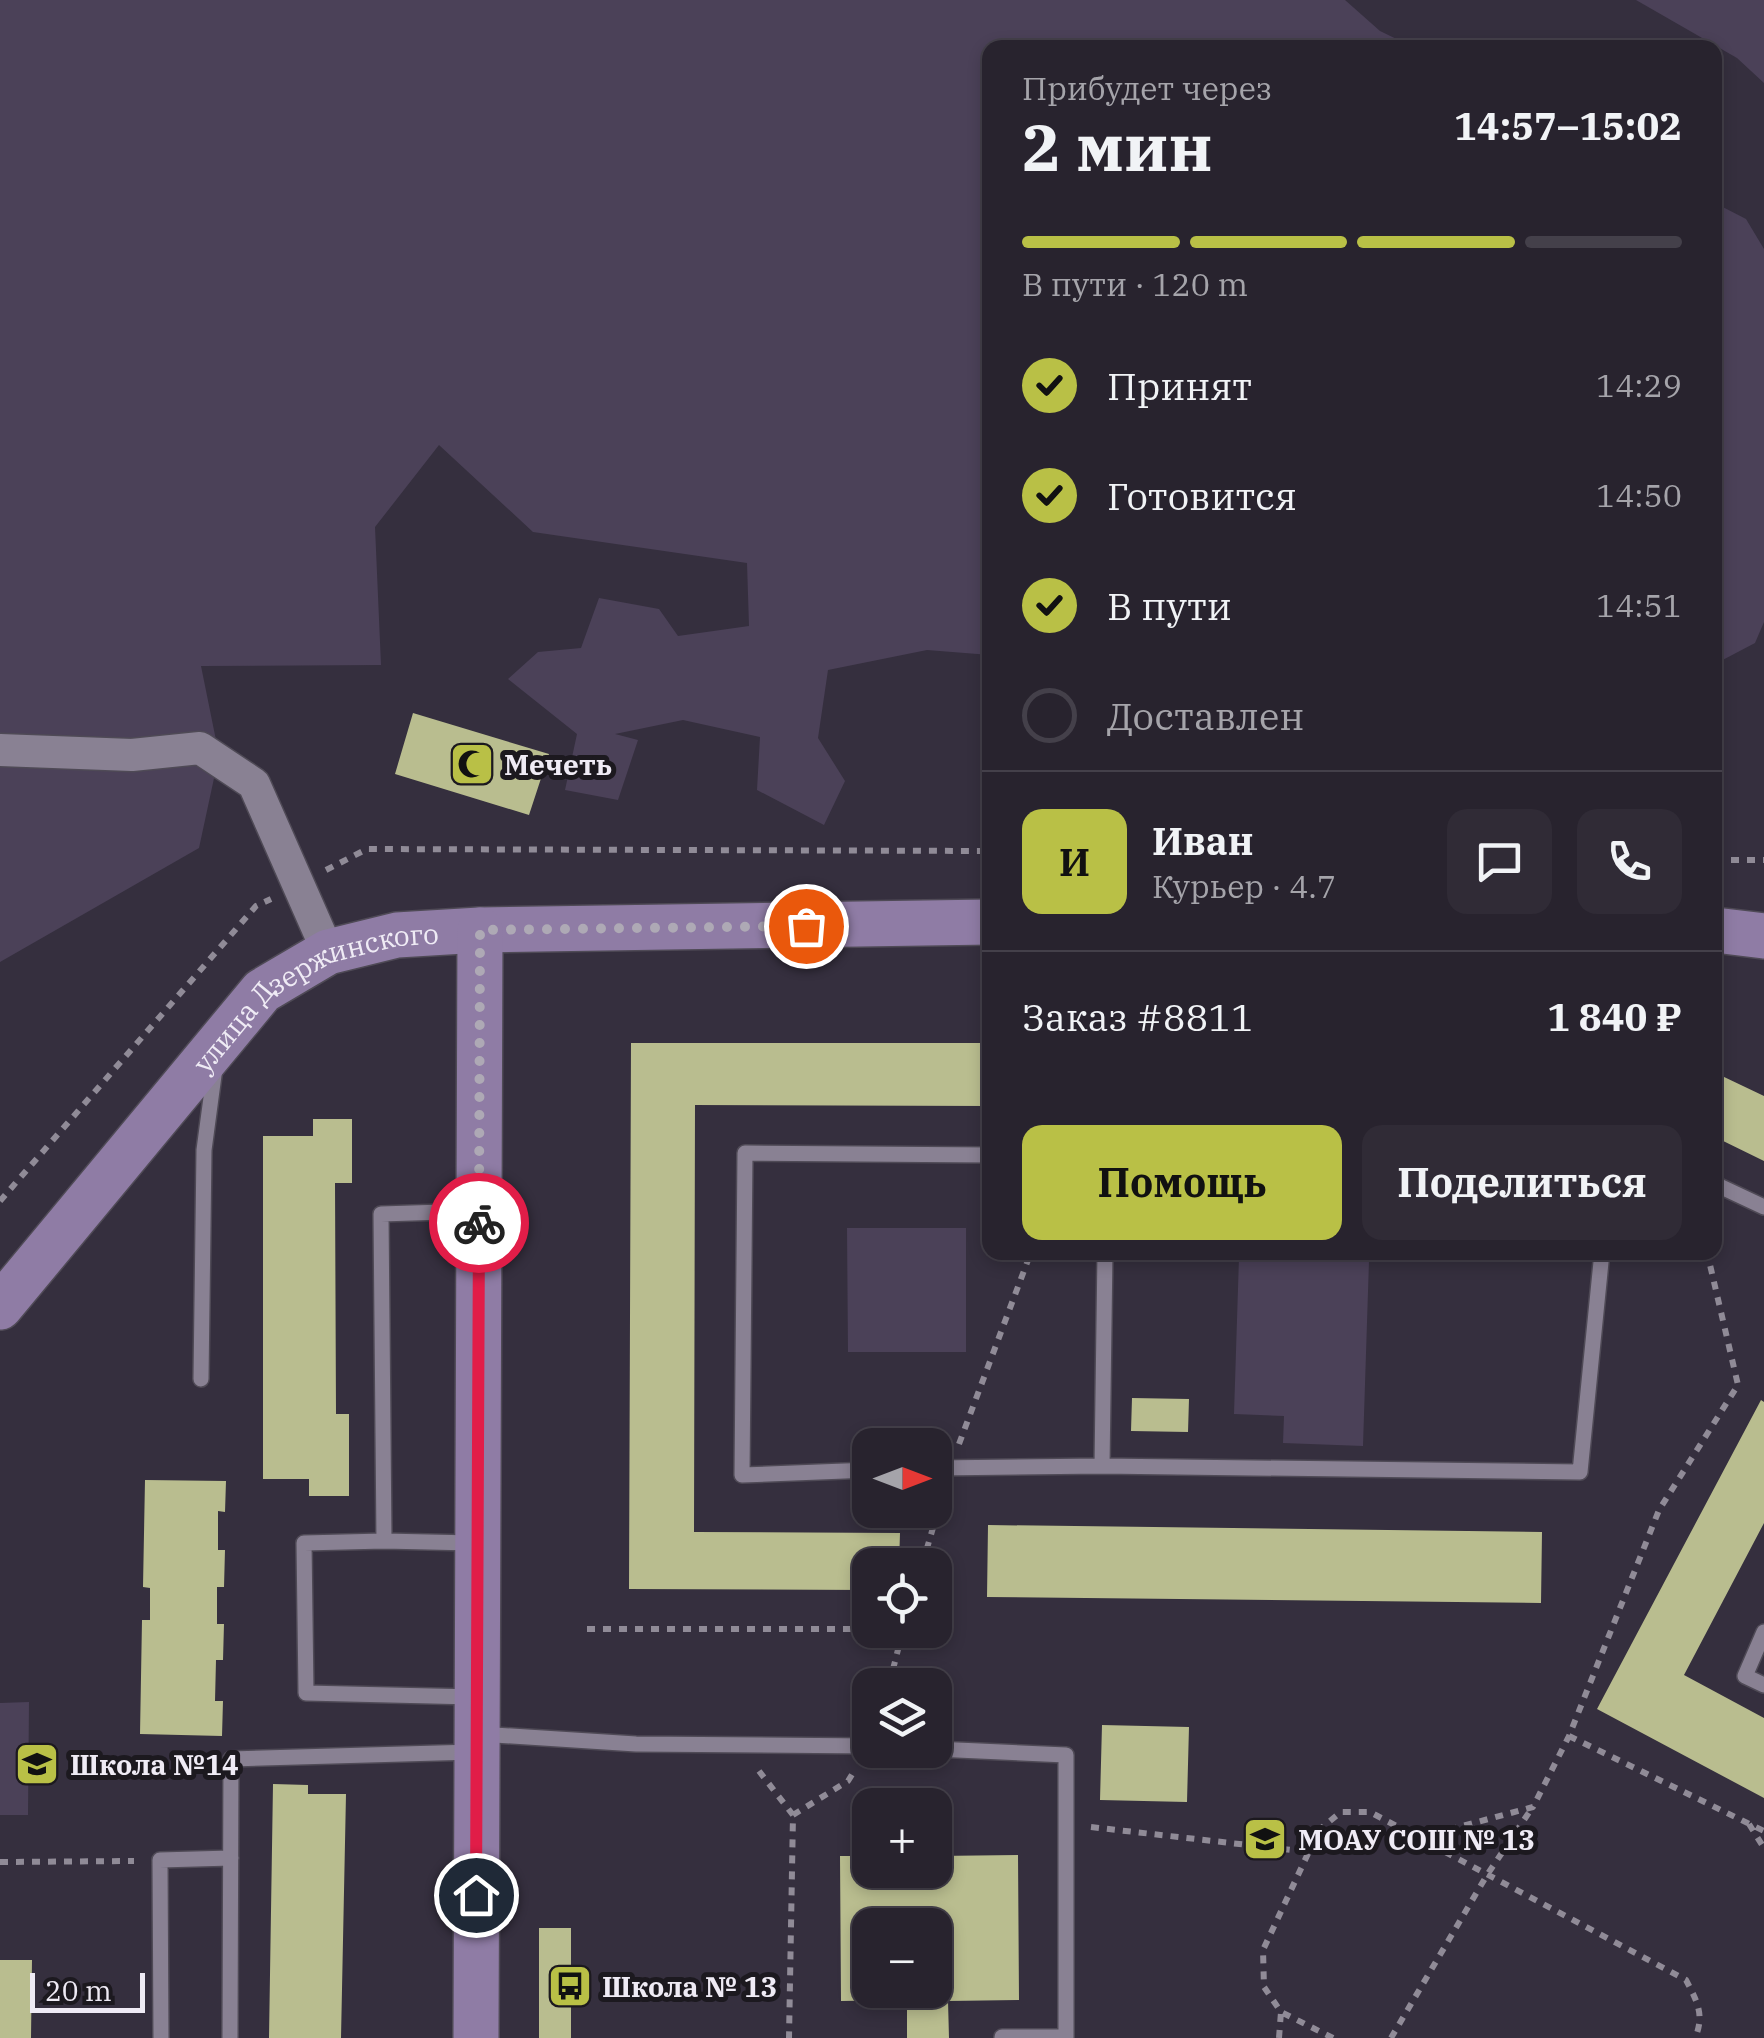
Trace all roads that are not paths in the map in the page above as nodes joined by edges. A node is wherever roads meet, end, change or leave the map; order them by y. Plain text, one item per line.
1 (0, 750) edge
2 (982, 922) edge
3 (480, 930) junction
4 (1722, 931) edge
5 (1764, 936) edge
6 (328, 952) junction
7 (218, 1044) junction
8 (982, 1155) edge
9 (1722, 1187) edge
10 (1764, 1208) edge
11 (479, 1211) junction
12 (1105, 1260) edge
13 (1601, 1260) edge
14 (0, 1307) edge
15 (201, 1378) dead end
16 (1102, 1466) junction
17 (952, 1467) edge
18 (852, 1471) edge
19 (384, 1541) junction
20 (478, 1543) junction
21 (1764, 1632) edge
22 (1764, 1685) edge
23 (477, 1727) junction
24 (852, 1746) edge
25 (952, 1750) edge
26 (231, 1858) junction
27 (1002, 2037) edge
28 (161, 2038) edge
29 (230, 2038) edge
30 (476, 2038) edge

1 - 6 street
2 - 3 main road, улица Дзержинского
3 - 6 main road, улица Дзержинского
3 - 11 main road
4 - 5 main road
6 - 7 main road, улица Дзержинского
7 - 14 main road, улица Дзержинского
7 - 15 lane
8 - 18 lane
9 - 10 lane
11 - 19 lane
11 - 20 main road
12 - 16 lane
13 - 16 lane
16 - 17 lane
19 - 20 lane
19 - 23 lane
20 - 23 main road
21 - 22 lane
23 - 24 lane
23 - 26 lane
23 - 30 main road
25 - 27 lane
26 - 28 lane
26 - 29 lane

